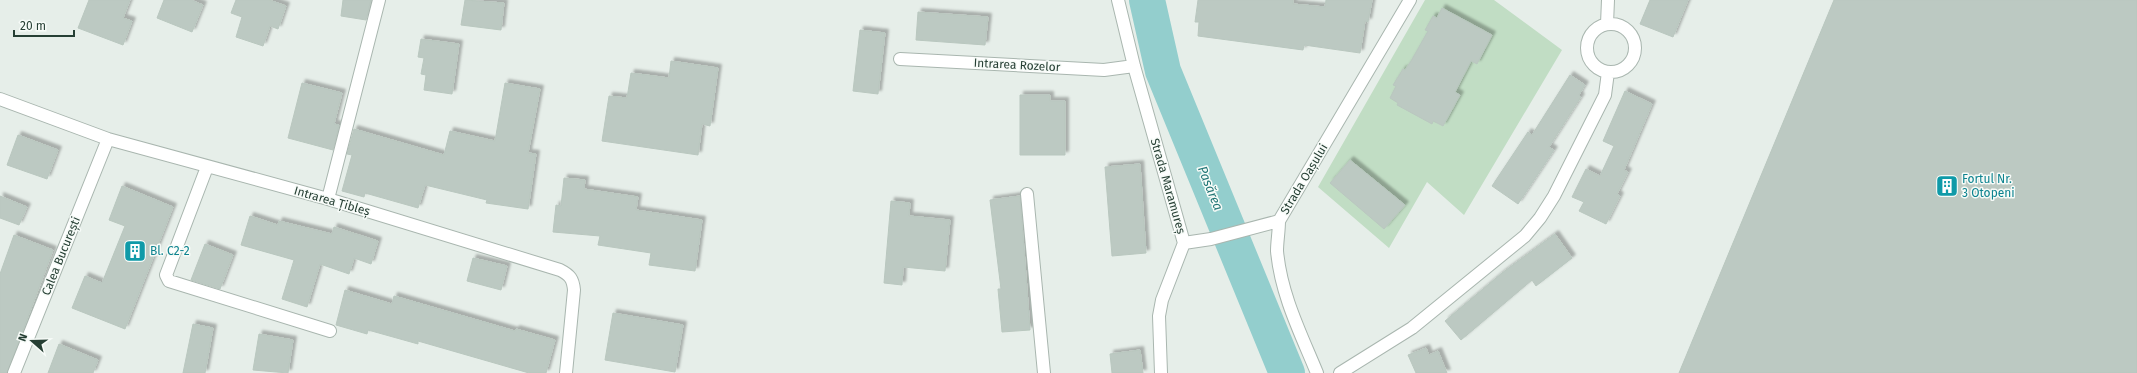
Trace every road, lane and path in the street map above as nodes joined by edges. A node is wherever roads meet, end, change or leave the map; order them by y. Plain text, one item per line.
1 (379, 0) edge
2 (1118, 0) edge
3 (1410, 0) edge
4 (1608, 0) edge
5 (1607, 24) junction
6 (900, 59) dead end
7 (1134, 66) junction
8 (1608, 72) junction
9 (0, 99) edge
10 (108, 139) junction
11 (207, 167) junction
12 (1027, 194) dead end
13 (328, 199) junction
14 (1279, 221) junction
15 (1184, 243) junction
16 (330, 331) dead end
17 (14, 373) edge
18 (566, 373) edge
19 (1044, 373) edge
20 (1161, 373) edge
21 (1318, 373) edge
22 (1340, 373) edge

1 - 13 street
2 - 7 street, Strada Maramureș
3 - 14 street, Strada Oașului
4 - 5 street
5 - 8 street
5 - 8 street
6 - 7 street, Intrarea Rozelor
7 - 15 street, Strada Maramureș
8 - 22 street
9 - 10 street, Intrarea Țibleș
10 - 11 street, Intrarea Țibleș
10 - 17 street, Calea București
11 - 13 street, Intrarea Țibleș
11 - 16 street
12 - 19 street
13 - 18 street, Intrarea Țibleș
14 - 15 street
14 - 21 street, Strada Oașului
15 - 20 street, Strada Maramureș

